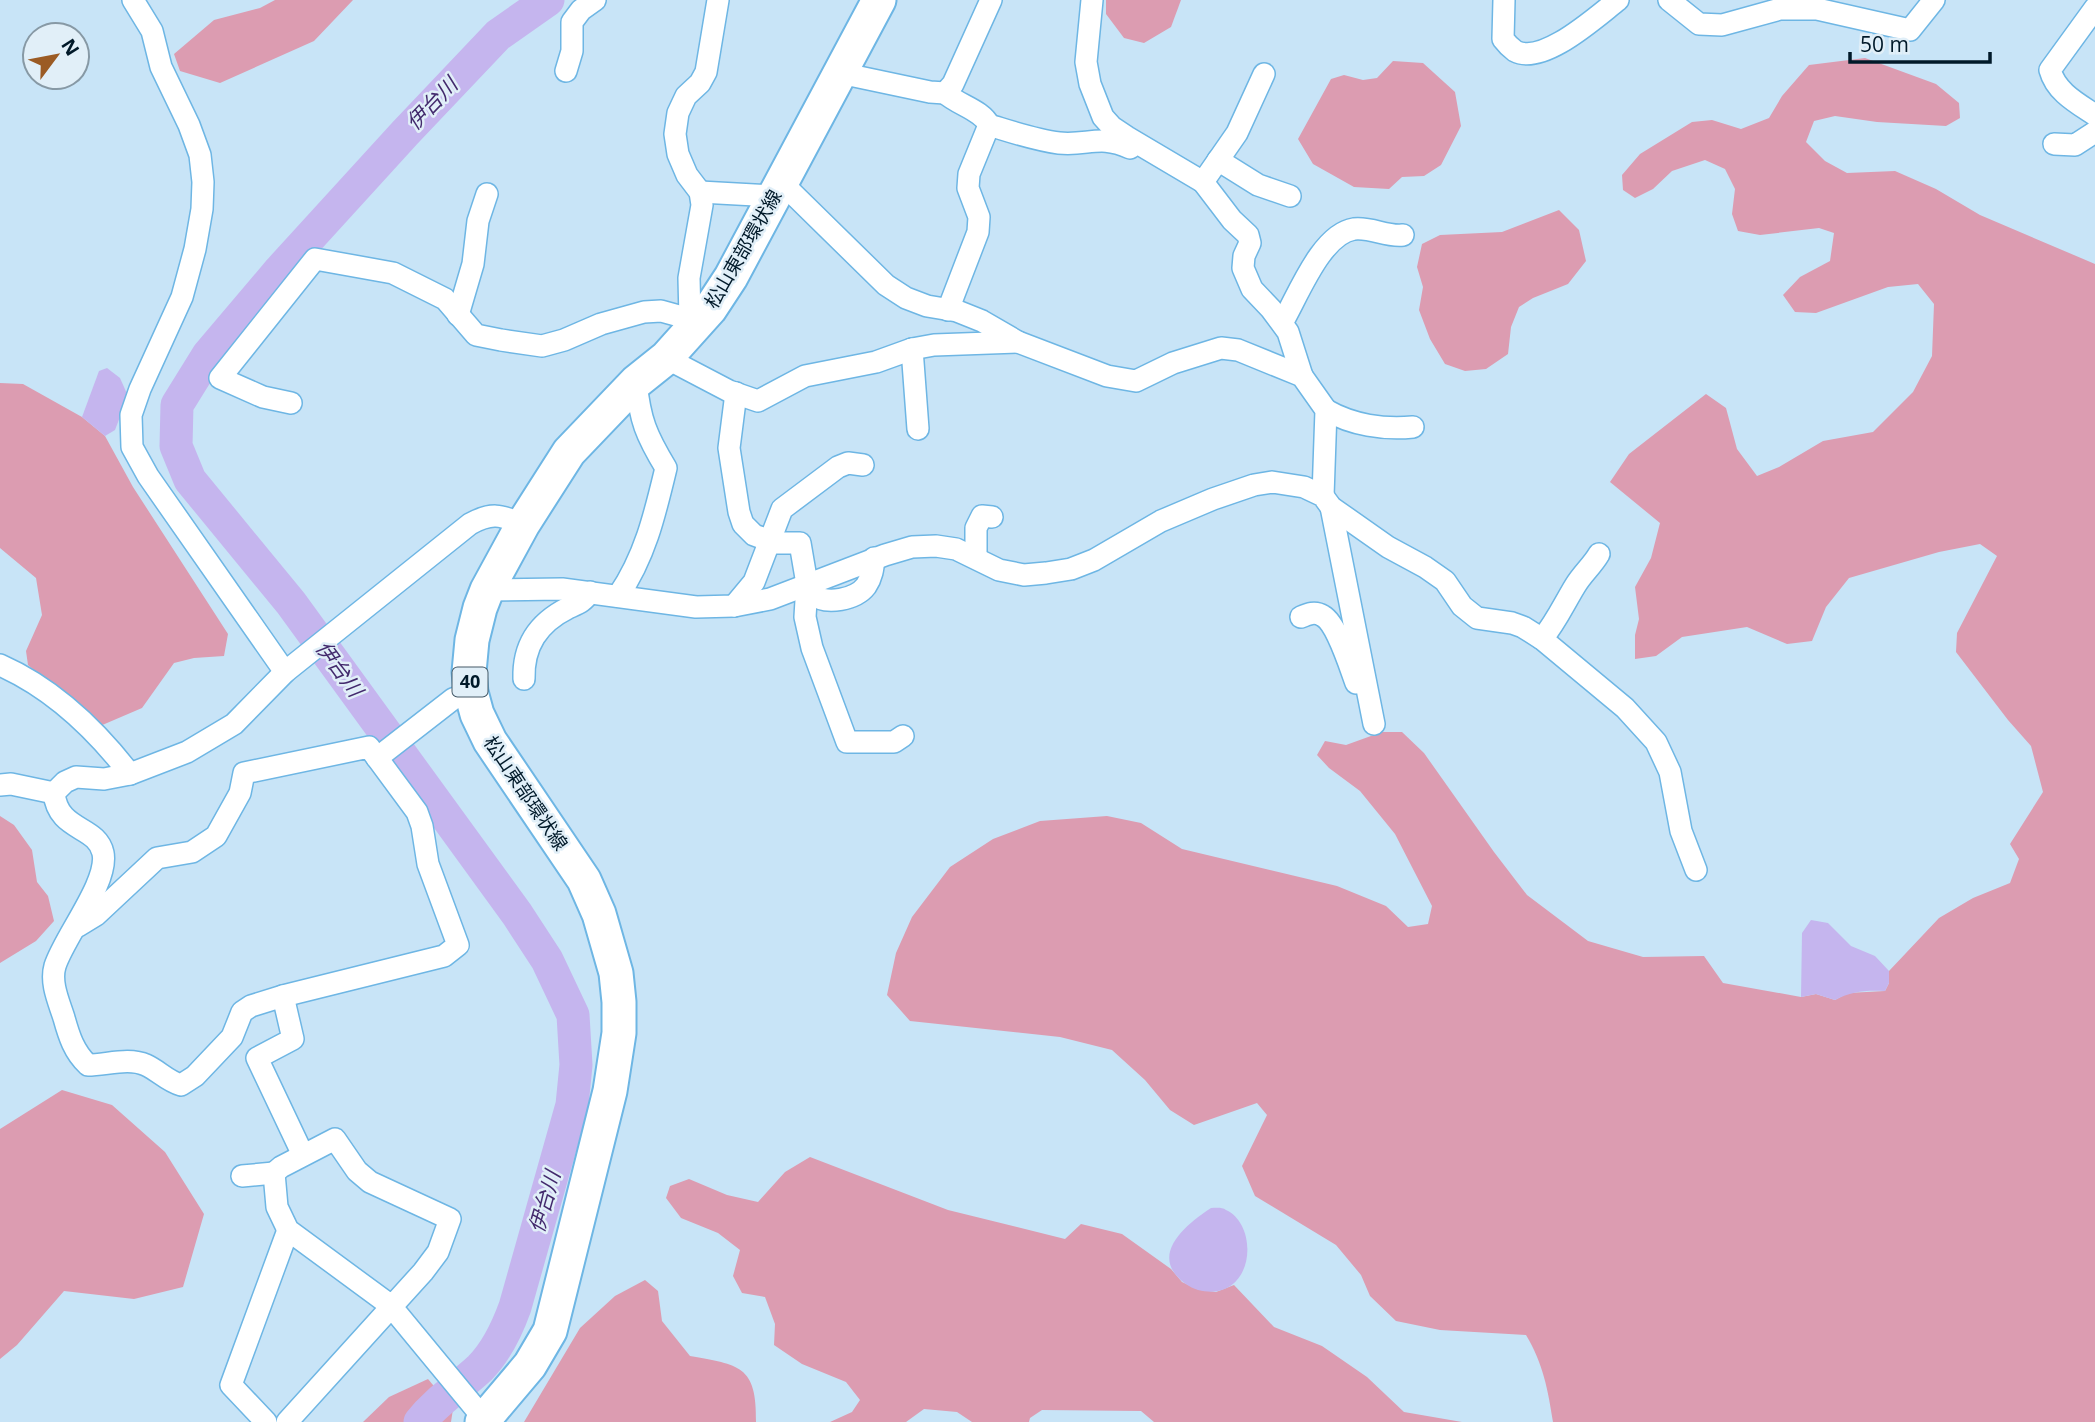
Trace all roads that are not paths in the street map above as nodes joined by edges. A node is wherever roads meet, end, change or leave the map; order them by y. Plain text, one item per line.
1 (133, 0) edge
2 (595, 0) edge
3 (718, 0) edge
4 (879, 0) edge
5 (991, 0) edge
6 (1092, 0) edge
7 (1504, 0) edge
8 (1618, 0) edge
9 (1669, 0) edge
10 (1934, 0) edge
11 (1783, 4) edge
12 (2095, 8) edge
13 (566, 71) dead end
14 (840, 74) junction
15 (1264, 74) dead end
16 (945, 93) junction
17 (2095, 115) edge
18 (989, 125) junction
19 (2095, 132) edge
20 (2054, 144) dead end
21 (1150, 151) junction
22 (1218, 160) junction
23 (1203, 182) junction
24 (778, 189) junction
25 (700, 192) junction
26 (487, 194) dead end
27 (1290, 196) dead end
28 (1403, 234) dead end
29 (948, 310) junction
30 (458, 315) junction
31 (693, 321) junction
32 (1282, 323) junction
33 (1018, 342) junction
34 (912, 349) junction
35 (666, 358) junction
36 (1302, 376) junction
37 (636, 382) junction
38 (736, 393) junction
39 (291, 403) dead end
40 (1326, 411) junction
41 (1413, 427) dead end
42 (918, 429) dead end
43 (863, 465) dead end
44 (1327, 501) junction
45 (992, 517) dead end
46 (523, 524) junction
47 (769, 541) junction
48 (1599, 554) dead end
49 (976, 558) junction
50 (807, 584) junction
51 (487, 590) junction
52 (590, 592) junction
53 (618, 596) junction
54 (734, 606) junction
55 (1301, 617) dead end
56 (1542, 639) junction
57 (0, 665) edge
58 (285, 672) junction
59 (524, 679) dead end
60 (471, 692) junction
61 (903, 736) dead end
62 (379, 756) junction
63 (130, 774) junction
64 (0, 785) edge
65 (54, 793) junction
66 (1696, 870) dead end
67 (74, 929) junction
68 (282, 996) junction
69 (303, 1156) junction
70 (274, 1174) junction
71 (242, 1175) dead end
72 (288, 1230) junction
73 (390, 1305) junction
74 (478, 1413) edge
75 (266, 1422) edge
76 (287, 1422) edge

1 - 58 street
2 - 13 street
3 - 25 street
4 - 14 main road, 松山東部環状線 / 40
5 - 16 street
6 - 21 street
7 - 8 street
9 - 11 street
10 - 11 street
12 - 17 street
14 - 16 street
14 - 24 main road, 松山東部環状線 / 40
15 - 22 street
16 - 18 street
18 - 21 street
18 - 29 street
19 - 20 street
21 - 23 street
22 - 23 street
22 - 27 street
23 - 32 street
24 - 25 street
24 - 29 street
24 - 31 main road, 松山東部環状線 / 40
25 - 31 street
26 - 30 street
28 - 32 street
29 - 33 street
30 - 31 street
30 - 39 street
31 - 35 main road, 松山東部環状線 / 40
32 - 36 street
33 - 34 street
33 - 36 street
34 - 38 street
34 - 42 street
35 - 37 main road, 松山東部環状線 / 40
35 - 38 street
36 - 40 street
37 - 46 main road, 松山東部環状線 / 40
37 - 53 street
38 - 47 street
40 - 41 street
40 - 44 street
43 - 47 street
44 - 49 street
44 - 55 street
44 - 56 street
45 - 49 street
46 - 51 main road, 松山東部環状線 / 40
46 - 58 street
47 - 50 street
47 - 54 street
48 - 56 street
49 - 50 street
50 - 54 street
50 - 61 street
51 - 52 street
51 - 60 main road, 松山東部環状線 / 40
52 - 53 street
52 - 59 street
53 - 54 street
56 - 66 street
57 - 63 street
58 - 63 street
60 - 62 street
60 - 74 main road, 松山東部環状線 / 40
62 - 67 street
62 - 68 street
63 - 65 street
64 - 65 street
65 - 67 street
67 - 68 street
68 - 69 street
69 - 70 street
69 - 73 street
70 - 71 street
70 - 72 street
72 - 73 street
72 - 75 street
73 - 74 street
73 - 76 street

